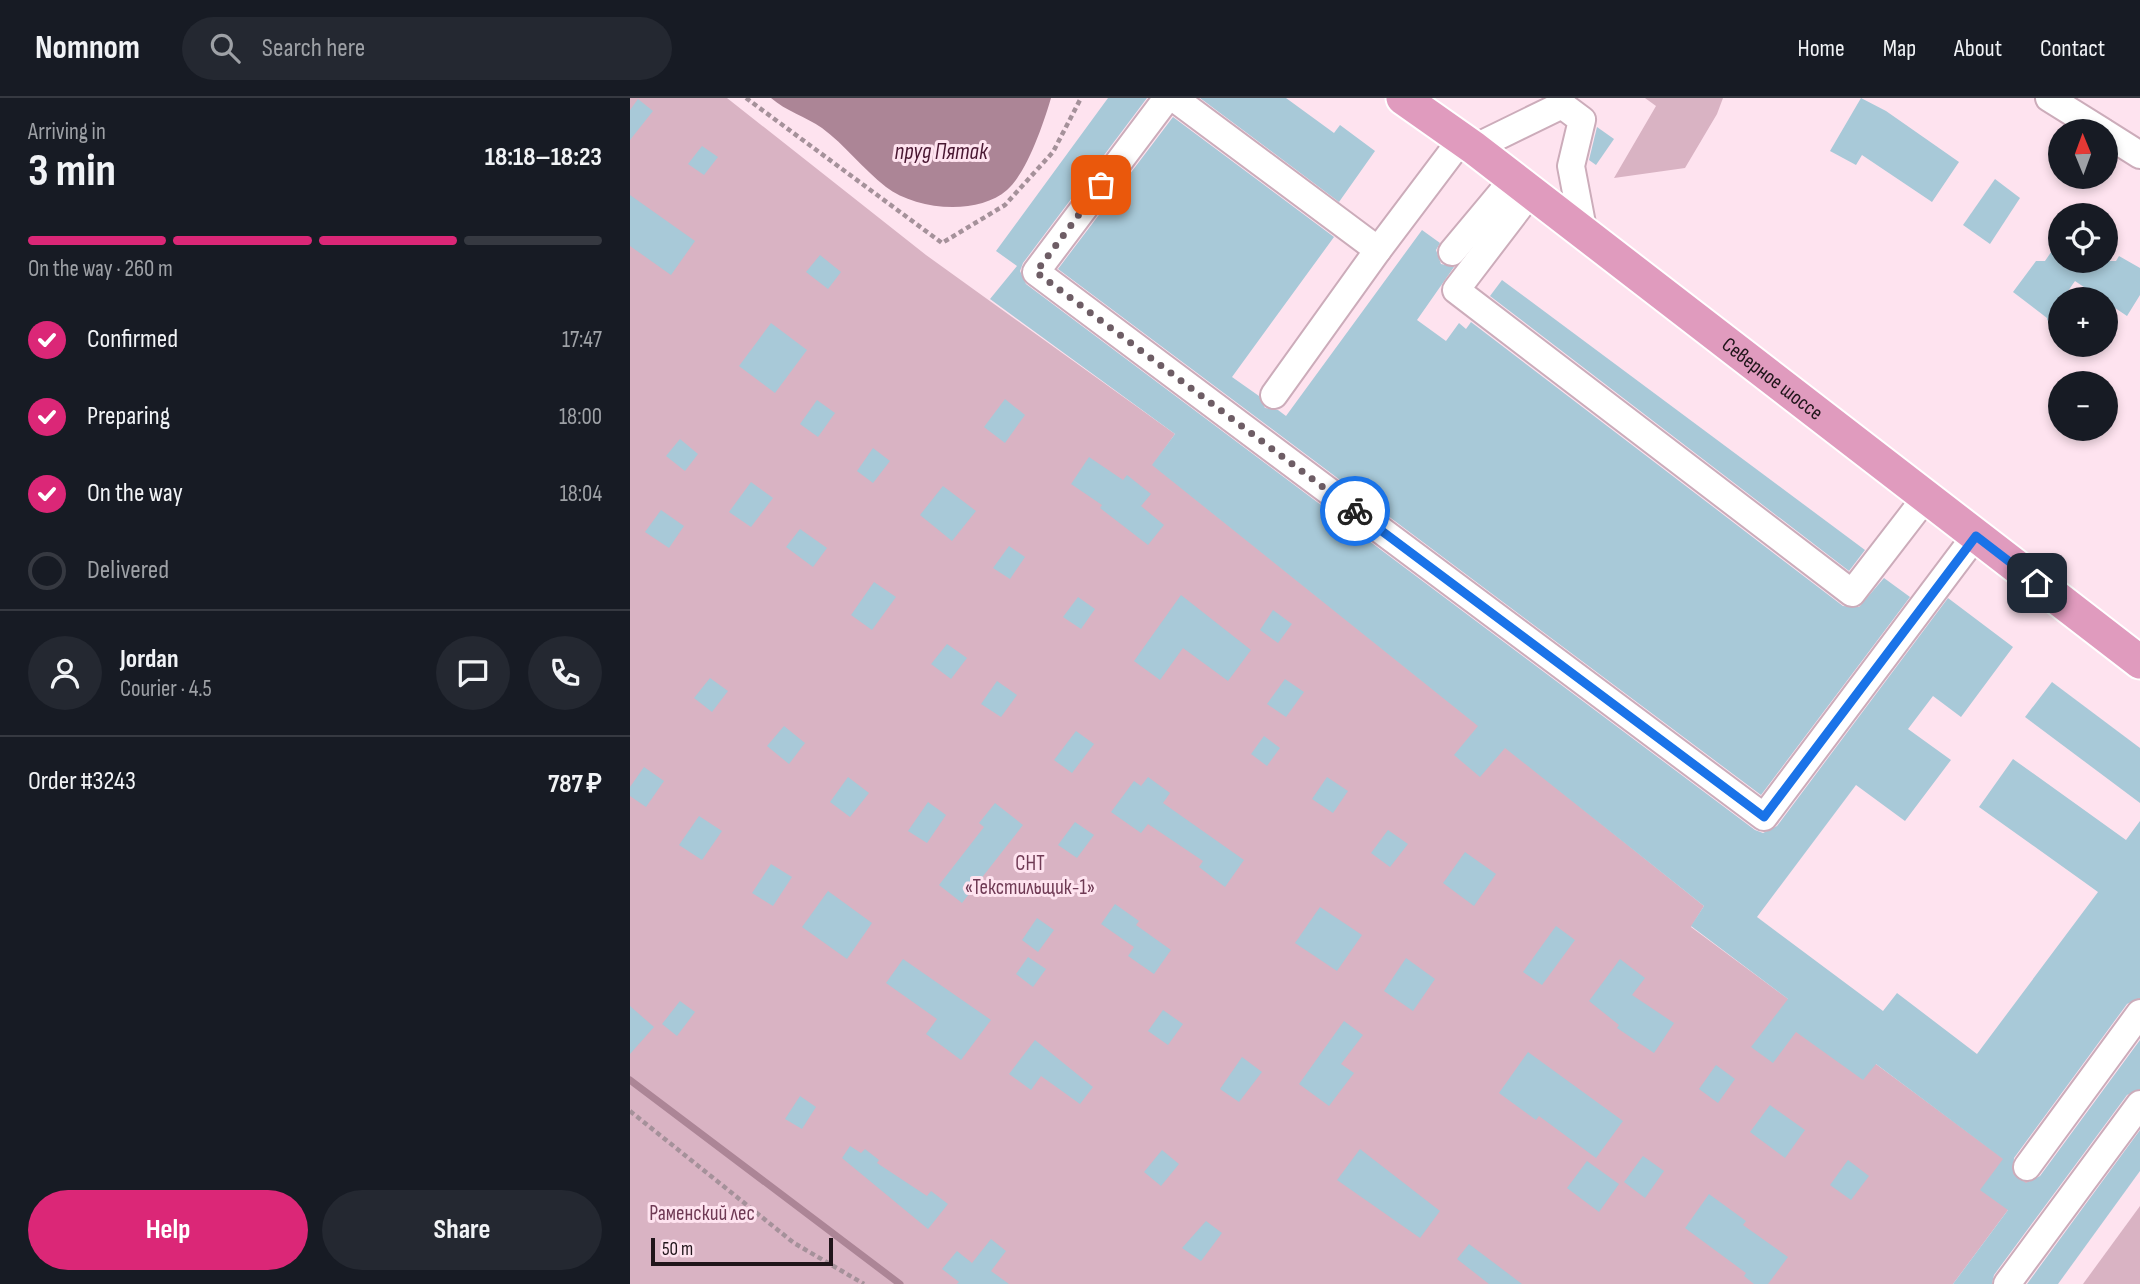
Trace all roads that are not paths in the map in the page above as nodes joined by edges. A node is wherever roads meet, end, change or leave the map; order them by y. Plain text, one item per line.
1 (1167, 98) edge
2 (1174, 98) edge
3 (2049, 98) edge
4 (1409, 99) edge
5 (2083, 119) edge
6 (2118, 141) edge
7 (1468, 144) junction
8 (2140, 155) edge
9 (1522, 186) junction
10 (1584, 234) junction
11 (1378, 250) junction
12 (1452, 252) dead end
13 (1274, 395) dead end
14 (1926, 497) junction
15 (1976, 536) junction
16 (2140, 662) edge
17 (2140, 1013) edge
18 (2140, 1104) edge
19 (2027, 1167) dead end
20 (2007, 1284) edge

1 - 15 street
2 - 11 street
3 - 5 street
4 - 7 main road, Северное шоссе
6 - 8 street
7 - 9 main road, Северное шоссе
7 - 10 street
7 - 11 street
9 - 10 main road, Северное шоссе
9 - 12 street
9 - 14 street
10 - 14 main road, Северное шоссе
11 - 13 street
14 - 15 main road, Северное шоссе
15 - 16 main road, Северное шоссе
17 - 19 street
18 - 20 street

